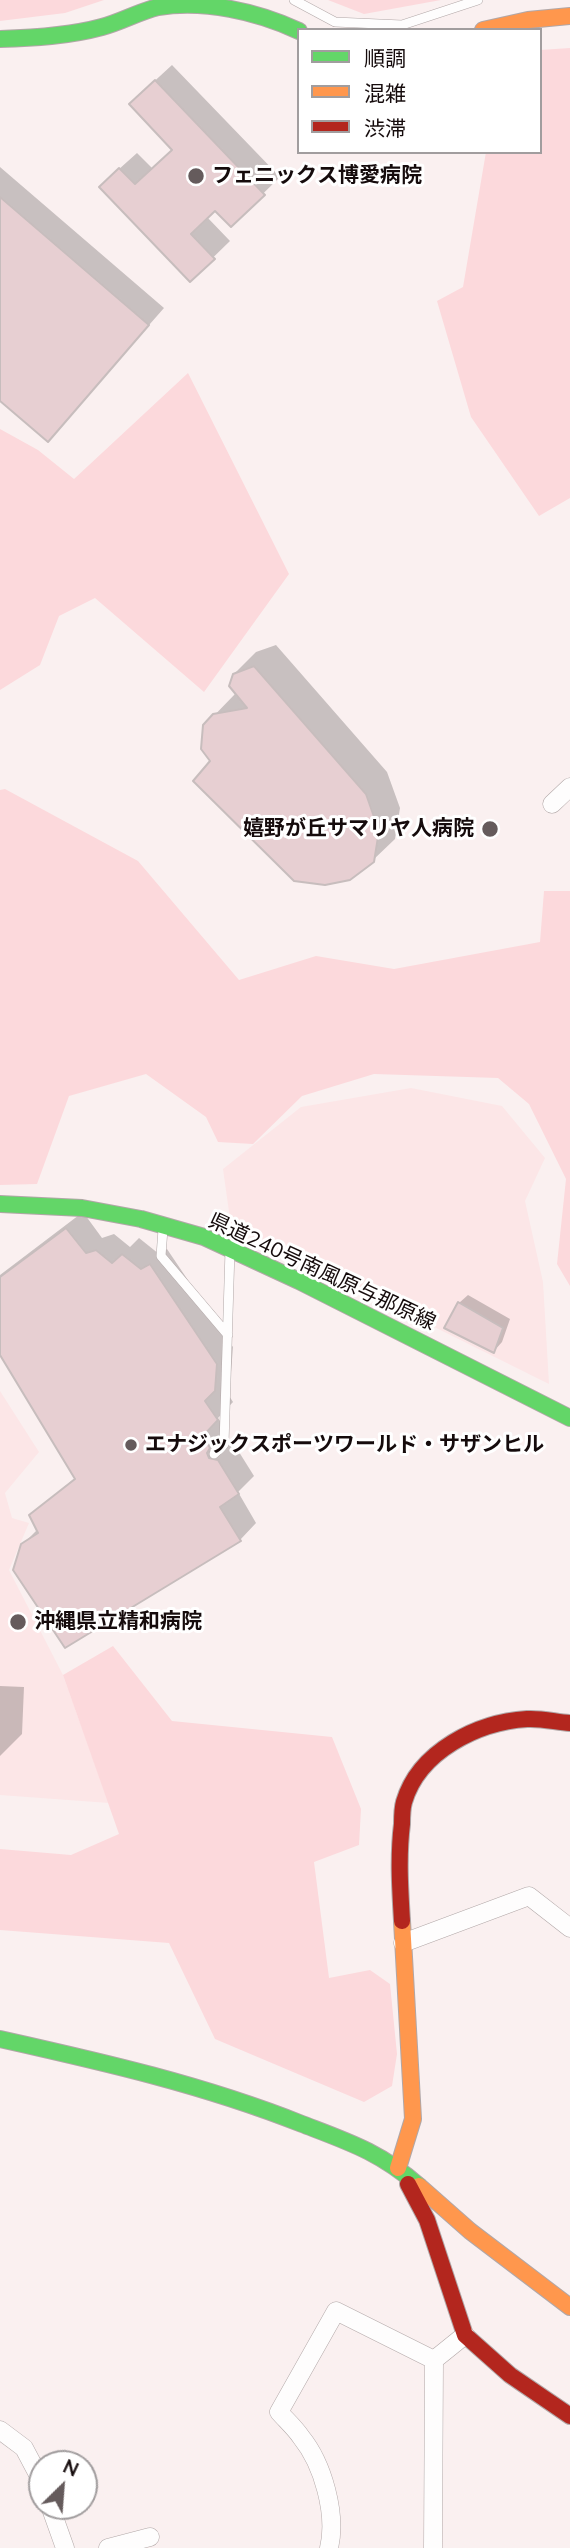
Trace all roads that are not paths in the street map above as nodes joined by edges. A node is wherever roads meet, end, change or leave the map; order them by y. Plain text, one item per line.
1 (294, 0) edge
2 (478, 0) edge
3 (570, 16) edge
4 (492, 28) edge
5 (297, 31) edge
6 (0, 39) edge
7 (570, 788) edge
8 (552, 804) dead end
9 (0, 1204) edge
10 (164, 1224) junction
11 (230, 1248) junction
12 (228, 1335) junction
13 (570, 1418) edge
14 (214, 1454) dead end
15 (570, 1723) edge
16 (570, 1928) edge
17 (403, 1943) junction
18 (0, 2039) edge
19 (398, 2168) junction
20 (570, 2307) edge
21 (465, 2335) junction
22 (434, 2360) junction
23 (570, 2416) edge
24 (0, 2430) edge
25 (28, 2456) edge
26 (55, 2520) edge
27 (150, 2537) dead end
28 (65, 2548) edge
29 (108, 2548) edge
30 (329, 2548) edge
31 (433, 2548) edge

1 - 2 lane
3 - 4 main road
5 - 6 main road
7 - 8 street
9 - 10 main road, 県道240号南風原与那原線
10 - 11 main road, 県道240号南風原与那原線
10 - 12 lane
11 - 12 lane
11 - 13 main road, 県道240号南風原与那原線
12 - 14 lane
15 - 17 main road
16 - 17 street
17 - 19 main road
18 - 19 main road
19 - 20 main road
19 - 21 main road
21 - 22 street
21 - 23 main road
22 - 30 street
22 - 31 street
24 - 25 street
26 - 28 street
27 - 29 street

